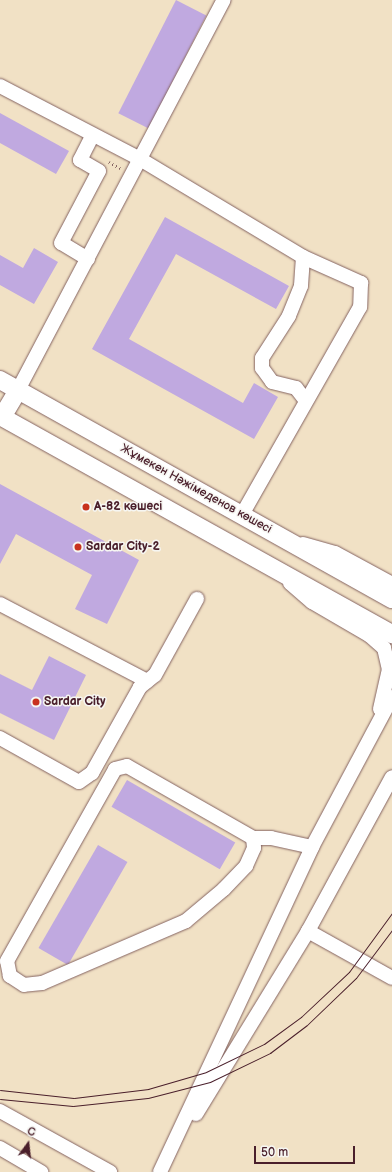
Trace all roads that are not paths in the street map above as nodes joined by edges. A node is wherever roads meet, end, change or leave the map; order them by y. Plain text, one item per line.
1 (224, 0) edge
2 (0, 86) edge
3 (93, 134) junction
4 (140, 159) junction
5 (303, 257) junction
6 (88, 260) junction
7 (0, 380) edge
8 (18, 390) junction
9 (306, 401) junction
10 (1, 418) edge
11 (242, 515) junction
12 (284, 538) junction
13 (270, 566) junction
14 (392, 584) edge
15 (197, 599) dead end
16 (392, 599) edge
17 (0, 604) edge
18 (392, 634) edge
19 (147, 682) junction
20 (392, 697) edge
21 (376, 726) junction
22 (0, 738) edge
23 (392, 776) edge
24 (79, 782) junction
25 (100, 795) junction
26 (253, 838) junction
27 (312, 847) junction
28 (308, 931) junction
29 (392, 978) edge
30 (0, 1111) edge
31 (0, 1148) edge
32 (41, 1172) edge
33 (110, 1172) edge
34 (160, 1172) edge

1 - 4 street
2 - 3 street
3 - 4 street
3 - 6 street
4 - 5 street
4 - 6 street
5 - 9 street
5 - 9 street
6 - 8 street
7 - 8 main road, Жұмекен Нәжімеденов көшесі
8 - 10 main road
8 - 11 main road, Жұмекен Нәжімеденов көшесі
9 - 11 street
10 - 13 main road
11 - 12 main road, Жұмекен Нәжімеденов көшесі
12 - 14 street
12 - 16 main road, Жұмекен Нәжімеденов көшесі
13 - 18 main road
13 - 21 street
15 - 19 street
17 - 19 street
19 - 24 street
20 - 21 street
21 - 27 street
22 - 24 street
23 - 28 street
24 - 25 street
25 - 26 street
25 - 26 street
26 - 27 street
27 - 34 street
28 - 29 street
28 - 34 street
30 - 33 street
31 - 32 street

